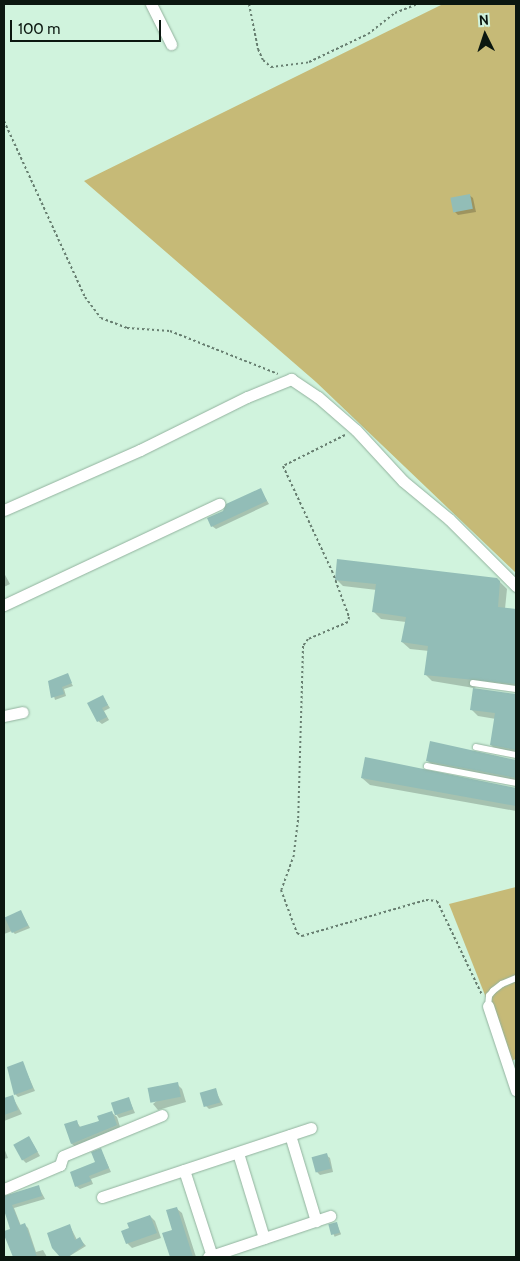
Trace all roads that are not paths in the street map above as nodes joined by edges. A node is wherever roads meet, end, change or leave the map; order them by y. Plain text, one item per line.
1 (154, 4) edge
2 (171, 44) dead end
3 (219, 504) dead end
4 (4, 510) edge
5 (516, 586) edge
6 (4, 604) edge
7 (473, 682) dead end
8 (516, 689) edge
9 (23, 712) dead end
10 (4, 716) edge
11 (476, 747) dead end
12 (516, 755) edge
13 (427, 766) dead end
14 (516, 782) edge
15 (516, 978) edge
16 (488, 1006) joint
17 (516, 1090) edge
18 (162, 1115) dead end
19 (311, 1128) dead end
20 (290, 1135) junction
21 (238, 1153) junction
22 (184, 1170) junction
23 (4, 1189) edge
24 (102, 1197) dead end
25 (330, 1216) dead end
26 (316, 1221) junction
27 (264, 1238) junction
28 (210, 1257) edge

1 - 2 street
3 - 6 street
4 - 5 street
7 - 8 lane
9 - 10 street
11 - 12 lane
13 - 14 lane
15 - 16 lane
16 - 17 street
18 - 23 street
19 - 20 street
20 - 21 street
20 - 26 street
21 - 22 street
21 - 27 street
22 - 24 street
22 - 28 street
25 - 26 street
26 - 27 street
27 - 28 street

